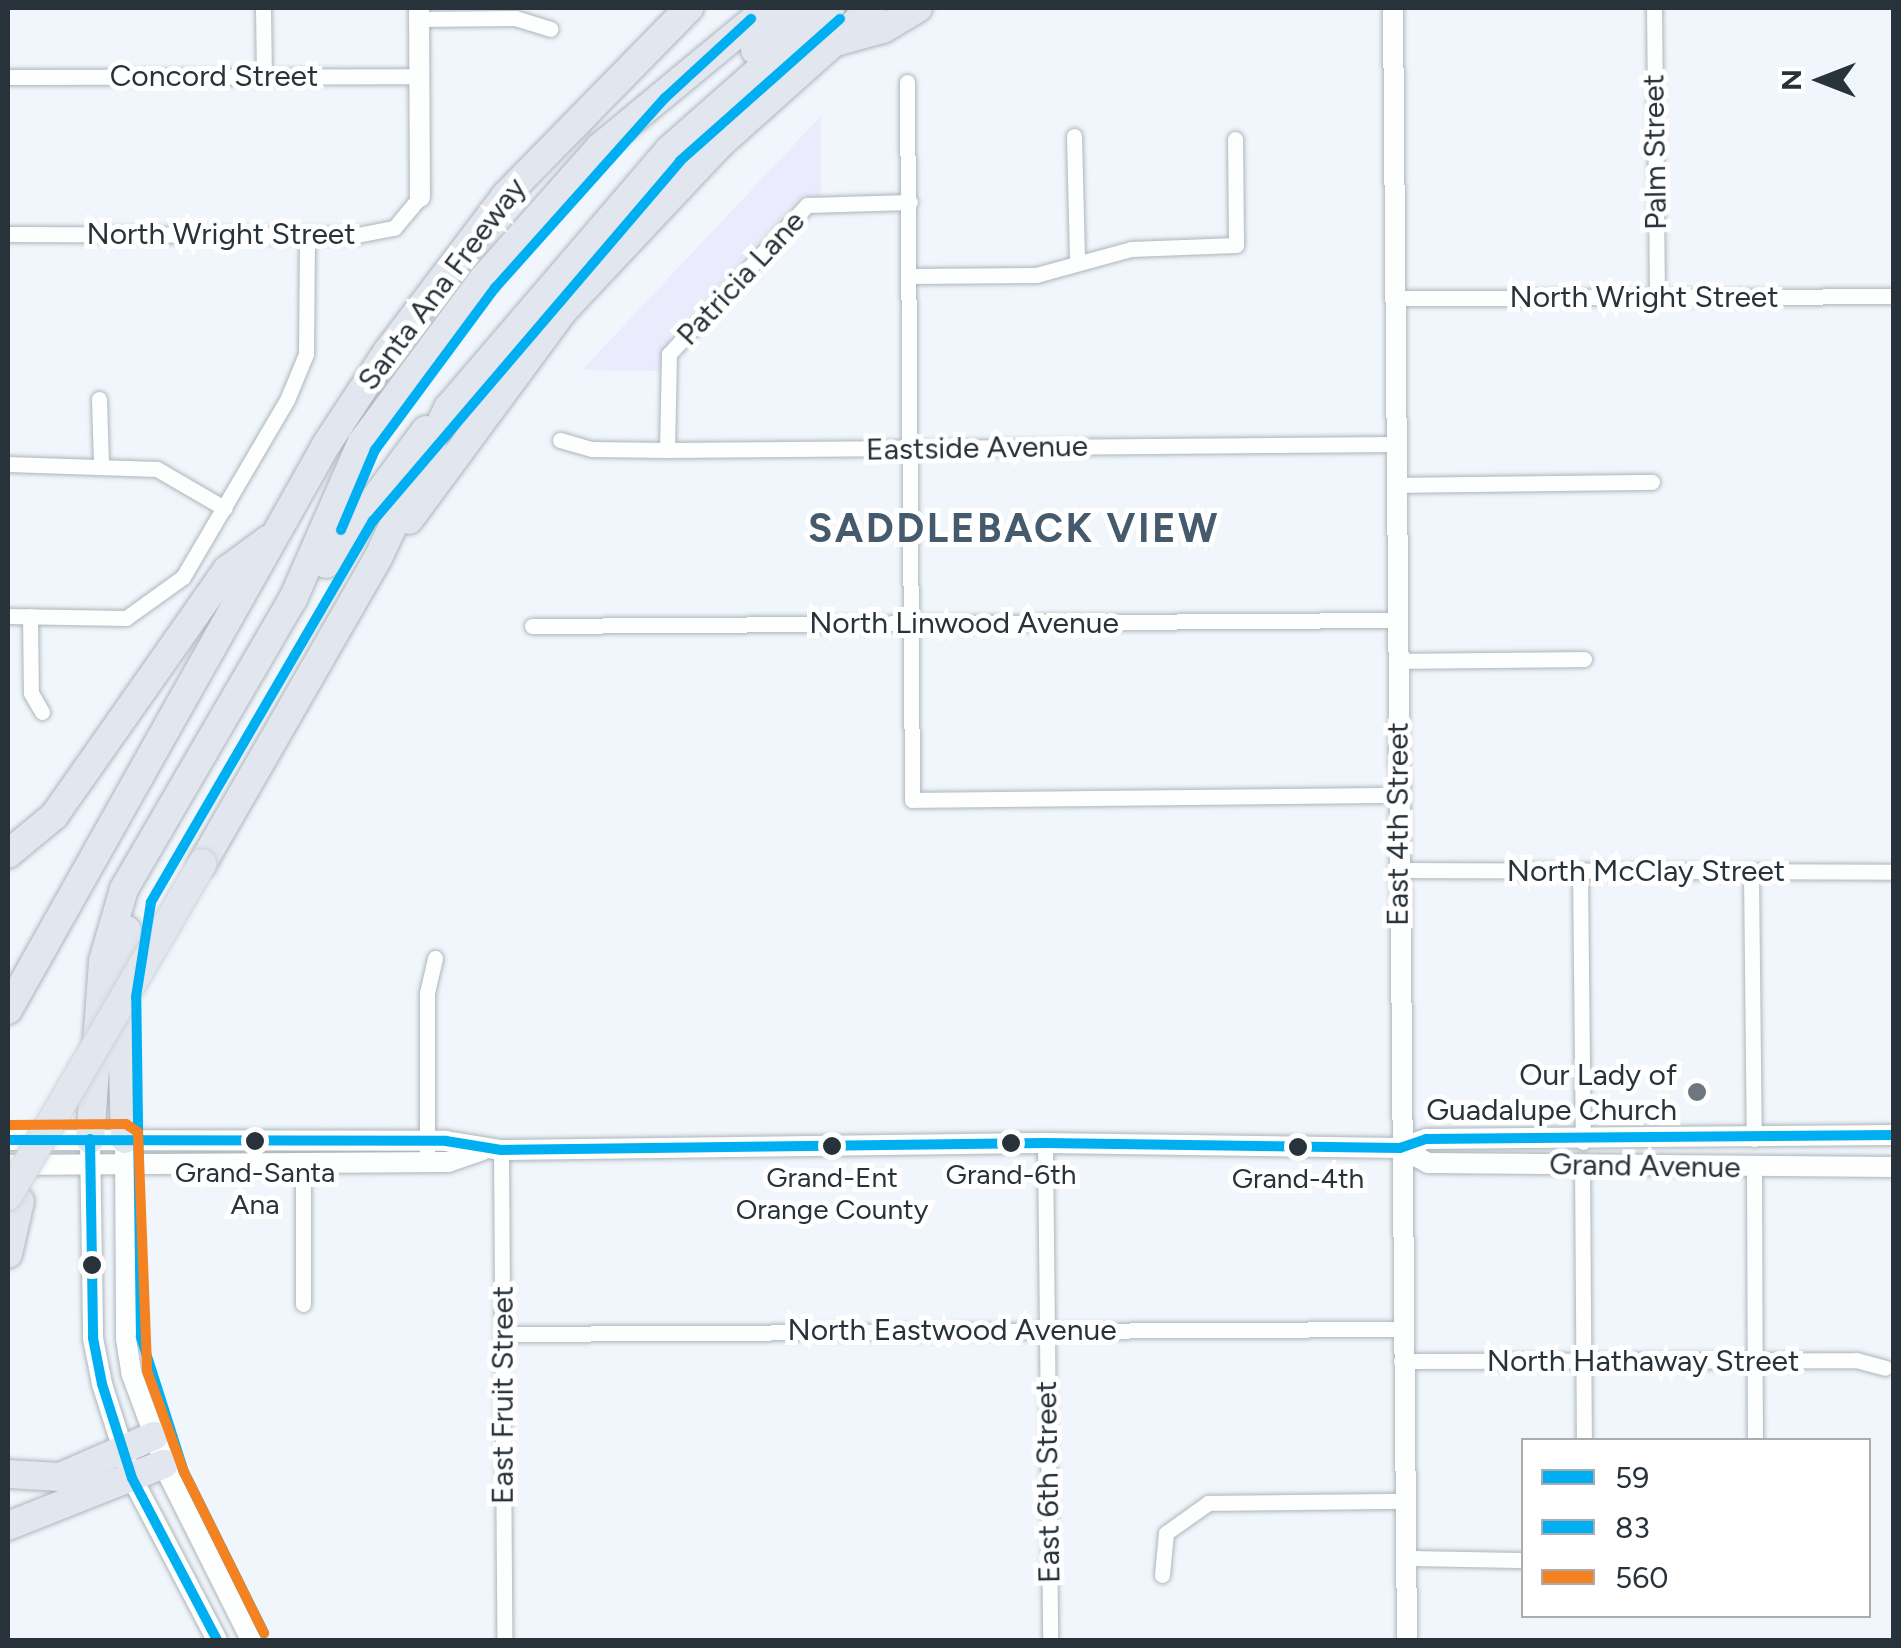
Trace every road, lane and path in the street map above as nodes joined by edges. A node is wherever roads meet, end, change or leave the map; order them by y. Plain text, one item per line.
1 (263, 8) edge
2 (689, 8) edge
3 (741, 8) edge
4 (768, 8) edge
5 (798, 8) edge
6 (830, 8) edge
7 (872, 8) edge
8 (918, 8) edge
9 (1392, 8) edge
10 (1654, 8) edge
11 (419, 13) edge
12 (550, 29) dead end
13 (828, 44) junction
14 (264, 76) junction
15 (420, 76) junction
16 (8, 77) edge
17 (906, 82) dead end
18 (619, 129) junction
19 (1074, 136) dead end
20 (1235, 139) dead end
21 (669, 150) junction
22 (420, 197) joint
23 (910, 202) junction
24 (8, 234) edge
25 (308, 236) junction
26 (1077, 259) junction
27 (910, 276) junction
28 (1894, 296) edge
29 (1657, 297) junction
30 (1394, 298) junction
31 (99, 399) dead end
32 (448, 408) junction
33 (560, 440) dead end
34 (362, 442) junction
35 (1396, 444) junction
36 (912, 449) junction
37 (667, 450) junction
38 (101, 462) junction
39 (8, 464) edge
40 (1652, 482) dead end
41 (1396, 484) junction
42 (224, 508) junction
43 (278, 532) junction
44 (378, 558) junction
45 (242, 597) junction
46 (8, 616) edge
47 (30, 616) junction
48 (1397, 620) junction
49 (912, 624) junction
50 (532, 626) dead end
51 (1584, 658) dead end
52 (1397, 661) junction
53 (42, 712) dead end
54 (1397, 795) junction
55 (8, 854) edge
56 (1398, 870) junction
57 (1580, 871) junction
58 (1751, 872) junction
59 (1894, 872) edge
60 (435, 958) dead end
61 (8, 1010) edge
62 (1894, 1136) edge
63 (1754, 1139) junction
64 (8, 1140) edge
65 (1583, 1142) junction
66 (1044, 1143) junction
67 (1400, 1148) junction
68 (492, 1150) junction
69 (125, 1151) junction
70 (428, 1151) junction
71 (90, 1152) junction
72 (18, 1162) edge
73 (303, 1163) junction
74 (1582, 1165) junction
75 (1894, 1166) edge
76 (1754, 1168) junction
77 (14, 1198) edge
78 (8, 1254) edge
79 (303, 1304) dead end
80 (1046, 1328) junction
81 (1400, 1328) junction
82 (503, 1334) junction
83 (1401, 1361) junction
84 (1754, 1361) junction
85 (1583, 1363) junction
86 (1885, 1368) dead end
87 (154, 1436) junction
88 (1584, 1438) edge
89 (1756, 1438) edge
90 (121, 1450) junction
91 (164, 1464) junction
92 (8, 1474) edge
93 (132, 1478) junction
94 (1404, 1501) junction
95 (8, 1526) edge
96 (1405, 1558) junction
97 (1521, 1560) edge
98 (1162, 1575) dead end
99 (217, 1640) edge
100 (251, 1640) edge
101 (504, 1640) edge
102 (1050, 1640) edge
103 (1406, 1640) edge

1 - 14 street
2 - 43 highway, Santa Ana Freeway
3 - 18 highway
4 - 18 highway
5 - 21 highway
6 - 21 highway
7 - 13 highway
8 - 13 highway
9 - 30 main road, East 4th Street
10 - 29 street, Palm Street
11 - 12 street
11 - 15 main road
13 - 44 highway
14 - 15 street, Concord Street
14 - 16 street, Concord Street
15 - 22 main road
17 - 23 street
18 - 34 highway
19 - 26 street
20 - 26 street
21 - 32 highway
22 - 25 street, North Wright Street
23 - 27 street
23 - 37 street, Patricia Lane
24 - 25 street, North Wright Street
25 - 42 street
26 - 27 street
27 - 36 street
28 - 29 street, North Wright Street
29 - 30 street, North Wright Street
30 - 35 main road, East 4th Street
31 - 38 street
32 - 44 highway
32 - 69 highway
33 - 37 street, Eastside Avenue
34 - 45 highway, Santa Ana Freeway
34 - 71 highway
35 - 36 street, Eastside Avenue
35 - 41 main road, East 4th Street
36 - 37 street, Eastside Avenue
36 - 49 street
38 - 39 street
38 - 42 street
40 - 41 street
41 - 48 main road, East 4th Street
42 - 47 street
43 - 45 highway, Santa Ana Freeway
43 - 55 highway
44 - 72 highway, bridge
45 - 61 highway, Santa Ana Freeway
46 - 47 street
47 - 53 street
48 - 49 street, North Linwood Avenue
48 - 52 main road, East 4th Street
49 - 50 street, North Linwood Avenue
49 - 54 street
51 - 52 street
52 - 54 main road, East 4th Street
54 - 56 main road, East 4th Street
56 - 57 street, North McClay Street
56 - 67 main road, East 4th Street
57 - 58 street, North McClay Street
57 - 65 street
58 - 59 street, North McClay Street
58 - 63 street
60 - 70 street
62 - 63 main road, Grand Avenue
63 - 65 main road, Grand Avenue
64 - 71 main road, Grand Avenue
65 - 67 main road, Grand Avenue
66 - 67 main road, Grand Avenue
66 - 68 main road, Grand Avenue
66 - 80 street, East 6th Street
67 - 74 main road, Grand Avenue
67 - 81 main road, East 4th Street
68 - 70 main road, Grand Avenue
68 - 82 street, East Fruit Street
69 - 70 main road, Grand Avenue
69 - 71 main road, Grand Avenue
69 - 73 main road, Grand Avenue
69 - 87 main road
70 - 73 main road, Grand Avenue
71 - 72 main road, Grand Avenue
71 - 90 main road
72 - 77 highway, bridge
73 - 79 street
74 - 76 main road, Grand Avenue
74 - 85 street
75 - 76 main road, Grand Avenue
76 - 84 street
77 - 78 highway
80 - 81 street, North Eastwood Avenue
80 - 82 street, North Eastwood Avenue
80 - 102 street, East 6th Street
81 - 83 main road, East 4th Street
82 - 101 street, East Fruit Street
83 - 85 street, North Hathaway Street
83 - 94 main road, East 4th Street
84 - 85 street, North Hathaway Street
84 - 86 street, North Hathaway Street
84 - 89 street
85 - 88 street
87 - 90 highway
87 - 91 main road
90 - 92 highway
90 - 93 main road
91 - 93 highway
91 - 100 main road
93 - 95 highway
93 - 99 main road
94 - 96 main road, East 4th Street
94 - 98 street
96 - 97 street
96 - 103 main road, East 4th Street

